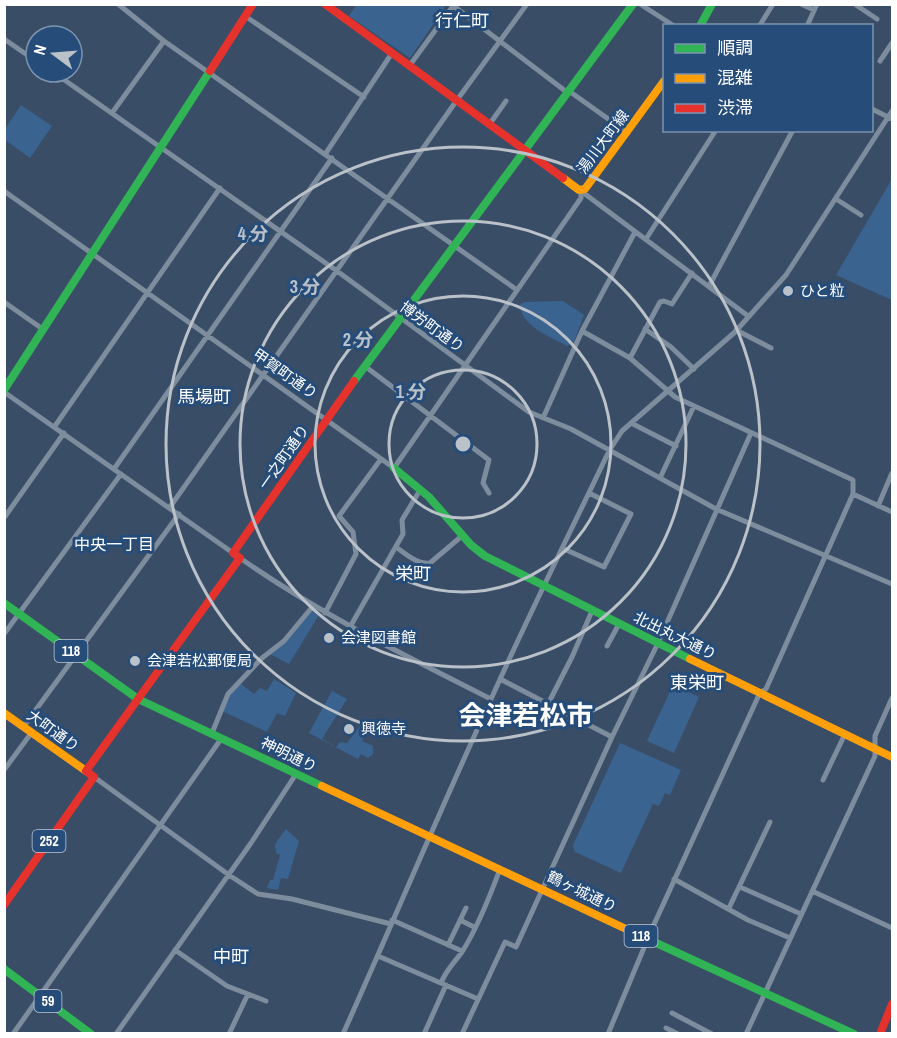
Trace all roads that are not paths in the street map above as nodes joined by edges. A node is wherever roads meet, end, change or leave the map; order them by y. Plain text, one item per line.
1 (118, 4) edge
2 (253, 4) edge
3 (325, 4) edge
4 (527, 4) edge
5 (633, 4) edge
6 (640, 4) edge
7 (712, 4) edge
8 (773, 4) edge
9 (801, 4) edge
10 (870, 4) edge
11 (452, 5) edge
12 (856, 5) edge
13 (816, 8) edge
14 (865, 11) junction
15 (245, 16) junction
16 (877, 20) dead end
17 (671, 24) edge
18 (701, 24) edge
19 (761, 24) edge
20 (808, 24) edge
21 (4, 39) edge
22 (501, 40) junction
23 (164, 41) junction
24 (892, 43) edge
25 (24, 52) edge
26 (393, 53) junction
27 (880, 61) dead end
28 (410, 66) junction
29 (210, 73) junction
30 (663, 82) edge
31 (70, 84) edge
32 (569, 92) junction
33 (364, 97) junction
34 (457, 100) junction
35 (506, 101) dead end
36 (873, 109) edge
37 (892, 111) edge
38 (112, 113) junction
39 (891, 118) edge
40 (489, 124) junction
41 (715, 132) edge
42 (792, 132) edge
43 (628, 133) junction
44 (161, 147) junction
45 (525, 151) junction
46 (326, 153) junction
47 (332, 158) junction
48 (220, 188) junction
49 (581, 191) junction
50 (5, 192) edge
51 (388, 199) junction
52 (836, 199) junction
53 (861, 215) dead end
54 (279, 231) junction
55 (635, 232) junction
56 (645, 239) junction
57 (454, 245) junction
58 (92, 254) junction
59 (337, 271) junction
60 (692, 273) junction
61 (710, 286) junction
62 (517, 290) junction
63 (147, 292) junction
64 (4, 302) edge
65 (748, 316) junction
66 (401, 319) junction
67 (645, 329) junction
68 (44, 330) junction
69 (736, 330) junction
70 (582, 331) junction
71 (206, 335) junction
72 (771, 348) dead end
73 (630, 358) junction
74 (464, 365) junction
75 (366, 367) junction
76 (693, 369) junction
77 (262, 375) junction
78 (4, 391) edge
79 (668, 392) junction
80 (694, 406) junction
81 (430, 414) junction
82 (543, 418) junction
83 (326, 420) junction
84 (631, 423) junction
85 (55, 426) junction
86 (64, 433) junction
87 (751, 433) junction
88 (676, 446) junction
89 (609, 451) junction
90 (381, 459) junction
91 (394, 468) junction
92 (114, 469) junction
93 (892, 473) edge
94 (121, 474) junction
95 (660, 478) junction
96 (420, 490) junction
97 (489, 493) dead end
98 (589, 493) junction
99 (853, 494) junction
100 (878, 506) junction
101 (170, 507) junction
102 (716, 509) junction
103 (892, 513) edge
104 (179, 514) junction
105 (4, 518) edge
106 (463, 535) junction
107 (396, 547) junction
108 (562, 548) junction
109 (236, 555) junction
110 (825, 555) junction
111 (892, 584) edge
112 (543, 587) junction
113 (4, 603) edge
114 (313, 606) junction
115 (592, 611) junction
116 (325, 613) junction
117 (19, 614) junction
118 (618, 624) junction
119 (350, 627) junction
120 (4, 634) edge
121 (658, 643) junction
122 (608, 646) dead end
123 (77, 655) junction
124 (500, 679) junction
125 (760, 693) junction
126 (892, 698) edge
127 (138, 699) junction
128 (491, 699) junction
129 (548, 704) junction
130 (4, 712) edge
131 (24, 726) junction
132 (32, 732) junction
133 (212, 733) junction
134 (845, 734) junction
135 (612, 737) junction
136 (222, 738) junction
137 (875, 748) junction
138 (892, 757) edge
139 (4, 770) edge
140 (86, 771) junction
141 (296, 774) junction
142 (94, 777) junction
143 (823, 780) dead end
144 (770, 822) dead end
145 (160, 825) junction
146 (429, 836) junction
147 (500, 869) junction
148 (229, 875) junction
149 (674, 879) junction
150 (740, 887) junction
151 (543, 889) junction
152 (812, 891) junction
153 (4, 905) edge
154 (466, 908) dead end
155 (729, 908) junction
156 (801, 914) junction
157 (460, 920) junction
158 (392, 922) junction
159 (474, 927) junction
160 (892, 928) edge
161 (790, 938) junction
162 (648, 939) junction
163 (448, 945) junction
164 (175, 950) junction
165 (462, 951) junction
166 (378, 956) junction
167 (4, 969) edge
168 (443, 984) junction
169 (764, 992) junction
170 (248, 994) junction
171 (40, 996) junction
172 (478, 999) junction
173 (266, 1001) dead end
174 (892, 1004) edge
175 (672, 1013) dead end
176 (666, 1028) dead end
177 (343, 1033) edge
178 (13, 1034) edge
179 (91, 1034) edge
180 (116, 1034) edge
181 (229, 1034) edge
182 (424, 1034) edge
183 (462, 1034) edge
184 (608, 1034) edge
185 (678, 1034) edge
186 (712, 1034) edge
187 (746, 1034) edge
188 (854, 1034) edge
189 (880, 1034) edge

1 - 23 street
2 - 15 main road
3 - 26 main road, 湯川大町線
4 - 22 street
5 - 32 main road, 一之町通り
6 - 17 street
7 - 18 main road
8 - 19 street
9 - 13 street
10 - 14 street
11 - 22 street
11 - 28 street
12 - 14 street
13 - 20 street
14 - 16 street
15 - 29 main road
15 - 33 street
21 - 25 street
22 - 32 street
22 - 34 street
23 - 29 street
23 - 38 street
24 - 27 street
26 - 28 main road, 湯川大町線
26 - 33 street
28 - 34 main road, 湯川大町線
29 - 44 main road
29 - 46 street
30 - 43 main road, 湯川大町線
31 - 38 street, 博労町通り
32 - 43 street
32 - 45 main road, 一之町通り
33 - 46 street
34 - 40 main road, 湯川大町線
34 - 51 street
35 - 40 street
36 - 39 street
37 - 39 street
38 - 44 street, 博労町通り
39 - 52 street
40 - 45 main road, 湯川大町線
41 - 56 street
42 - 61 street
43 - 49 main road, 湯川大町線
44 - 48 street, 博労町通り
44 - 58 main road
45 - 49 main road, 湯川大町線
45 - 57 main road, 一之町通り
46 - 47 street
47 - 51 street
47 - 54 street
48 - 54 street, 博労町通り
48 - 63 street
49 - 55 street
49 - 62 street
50 - 58 street, 甲賀町通り
51 - 57 street
51 - 59 street
52 - 53 street
52 - 65 street
54 - 59 street, 博労町通り
54 - 71 street
55 - 56 street
55 - 70 street
56 - 60 street
57 - 62 street
57 - 66 main road, 一之町通り
58 - 63 street, 甲賀町通り
58 - 68 main road
59 - 66 street, 博労町通り
59 - 77 street
60 - 61 street
60 - 67 street
61 - 65 street
62 - 74 street
63 - 71 street, 甲賀町通り
63 - 85 street
64 - 68 street
65 - 69 street
66 - 74 street, 博労町通り
66 - 75 main road, 一之町通り
67 - 73 street
67 - 76 street
68 - 78 main road
69 - 72 street
69 - 76 street
70 - 73 street
70 - 82 street
71 - 77 street, 甲賀町通り
71 - 92 street
73 - 79 street
74 - 81 street
74 - 82 street, 博労町通り
75 - 81 street
75 - 83 main road, 一之町通り
76 - 79 street
77 - 83 street, 甲賀町通り
77 - 101 street
78 - 85 street
79 - 80 street
79 - 84 street
80 - 87 street
80 - 88 street
81 - 91 street
81 - 97 street
82 - 89 street, 博労町通り
83 - 90 street, 甲賀町通り
83 - 109 main road, 一之町通り
84 - 88 street
84 - 89 street
85 - 86 street
86 - 92 street
86 - 105 street
87 - 99 street
87 - 102 street
88 - 95 street
89 - 95 street, 博労町通り
89 - 98 street
90 - 91 street, 甲賀町通り
90 - 116 street
91 - 96 main road, 甲賀町通り
92 - 94 street
93 - 100 street
94 - 101 street
94 - 117 street
95 - 102 street, 博労町通り
96 - 106 main road, 甲賀町通り
96 - 107 street
98 - 108 street
98 - 108 street
99 - 100 street
99 - 110 street
100 - 103 street
101 - 104 street
102 - 110 street, 博労町通り
102 - 121 street
104 - 109 street
104 - 123 street
106 - 107 street
106 - 112 main road, 甲賀町通り
107 - 119 street
108 - 112 street
109 - 114 street
109 - 127 main road, 一之町通り
110 - 111 street, 博労町通り
110 - 125 street
112 - 115 main road, 北出丸大通り
112 - 124 street
113 - 117 main road, 118
114 - 116 street
114 - 133 street
115 - 118 main road, 北出丸大通り
115 - 129 street
116 - 119 street
117 - 120 street
117 - 123 main road, 118
118 - 121 main road, 北出丸大通り
118 - 122 street
119 - 128 street
121 - 125 main road, 北出丸大通り
121 - 135 street
123 - 127 main road, 118
123 - 131 street
124 - 128 street
124 - 129 street
125 - 134 main road, 北出丸大通り
125 - 149 street
126 - 137 street
127 - 133 main road, 神明通り / 118
127 - 140 main road, 一之町通り
128 - 146 street
129 - 135 street
130 - 131 main road, 大町通り
131 - 132 main road, 大町通り
132 - 139 street
132 - 140 main road, 大町通り
133 - 136 main road, 神明通り / 118
134 - 137 main road, 北出丸大通り
134 - 143 street
135 - 151 street
136 - 141 main road, 神明通り / 118
136 - 145 street
137 - 138 main road, 北出丸大通り
137 - 152 street
140 - 142 main road
141 - 146 main road, 神明通り / 118
141 - 148 street
142 - 145 street
142 - 153 main road, 252
144 - 150 street
145 - 148 street
145 - 171 street
146 - 147 main road, 鶴ヶ城通り / 118
146 - 158 street
147 - 151 main road, 鶴ヶ城通り / 118
147 - 159 street
148 - 158 street
148 - 164 street
149 - 155 street
149 - 162 street
150 - 155 street
150 - 156 street
151 - 162 main road, 鶴ヶ城通り / 118
151 - 172 street
152 - 156 street
152 - 160 street
154 - 157 street
155 - 161 street
156 - 161 street
157 - 159 street
157 - 163 street
158 - 163 street
158 - 166 street
159 - 165 street
161 - 169 street
162 - 169 main road, 鶴ヶ城通り / 118
162 - 184 street
163 - 165 street
164 - 170 street
164 - 180 street
165 - 168 street
166 - 168 street
166 - 177 street
167 - 171 main road, 59
168 - 172 street
168 - 182 street
169 - 187 street
169 - 188 main road, 鶴ヶ城通り / 118
170 - 173 street
170 - 181 street
171 - 178 street
171 - 179 main road, 59
172 - 183 street
174 - 189 main road
175 - 186 street
176 - 185 street

